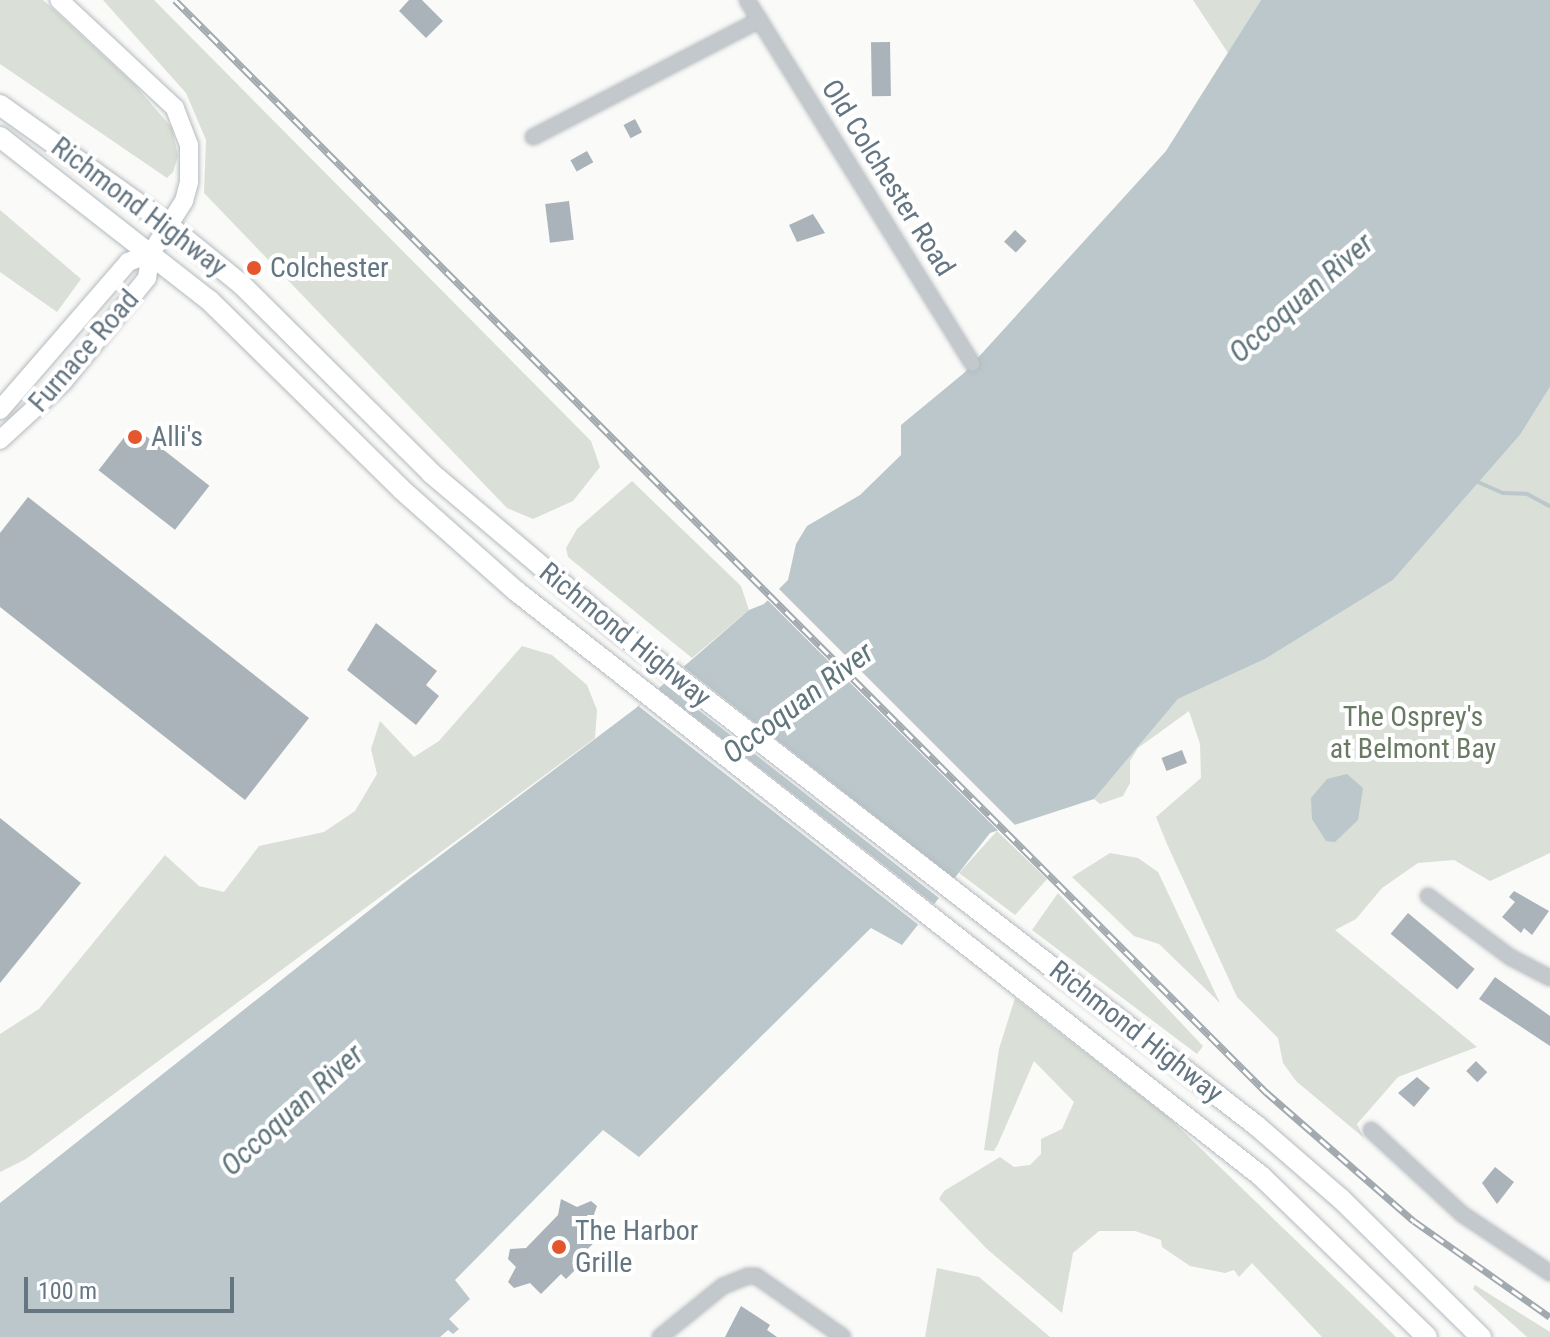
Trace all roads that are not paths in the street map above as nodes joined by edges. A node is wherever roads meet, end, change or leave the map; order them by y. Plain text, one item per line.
1 (59, 0) edge
2 (747, 0) edge
3 (760, 20) junction
4 (0, 105) edge
5 (0, 137) edge
6 (533, 137) dead end
7 (168, 225) junction
8 (151, 253) junction
9 (973, 364) dead end
10 (0, 410) edge
11 (0, 440) edge
12 (1428, 896) dead end
13 (1547, 971) edge
14 (1371, 1130) dead end
15 (1550, 1273) edge
16 (1476, 1335) edge
17 (660, 1337) edge
18 (843, 1337) edge
19 (1427, 1337) edge

1 - 7 main road, Furnace Road
2 - 3 street, Old Colchester Road
3 - 6 street
3 - 9 street, Old Colchester Road
4 - 7 main road, Richmond Highway
5 - 8 main road, Richmond Highway
7 - 8 main road, Furnace Road
7 - 16 main road, Richmond Highway
8 - 10 main road, Furnace Road
8 - 11 main road, Furnace Road
8 - 19 main road, Richmond Highway
12 - 13 street
14 - 15 street
17 - 18 street

